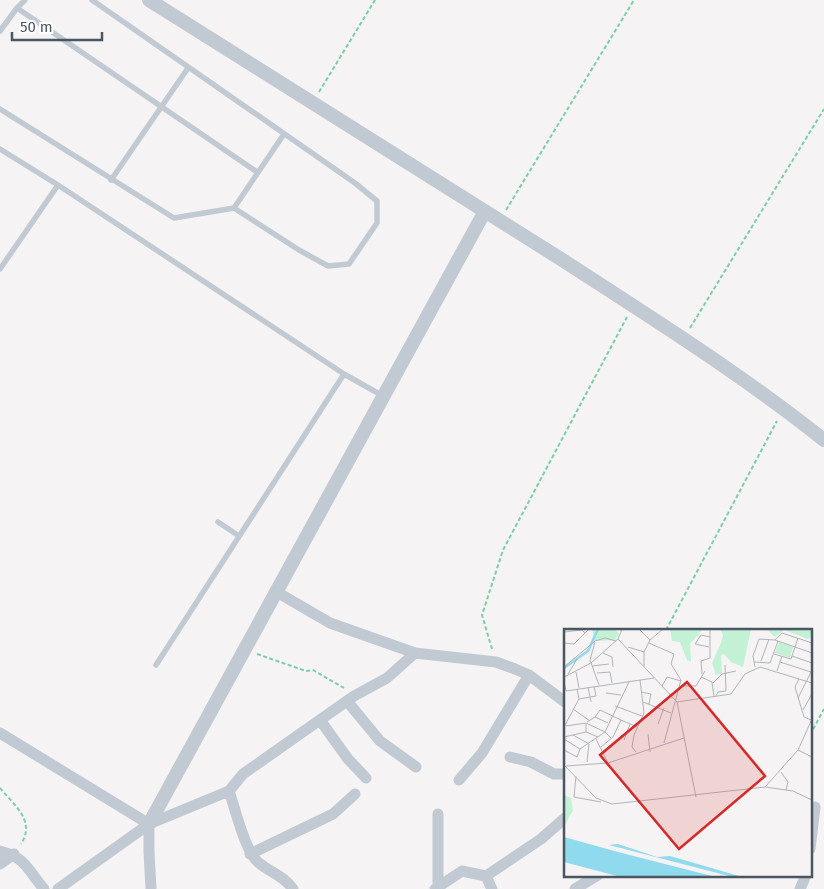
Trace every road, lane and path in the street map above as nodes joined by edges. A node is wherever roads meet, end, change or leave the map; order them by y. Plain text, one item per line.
1 (25, 0) edge
2 (92, 0) edge
3 (149, 0) edge
4 (375, 0) edge
5 (634, 0) edge
6 (17, 8) junction
7 (0, 31) edge
8 (188, 68) junction
9 (312, 103) junction
10 (162, 106) junction
11 (0, 109) edge
12 (824, 109) edge
13 (284, 134) junction
14 (0, 149) edge
15 (257, 172) junction
16 (111, 180) junction
17 (58, 185) junction
18 (234, 208) junction
19 (485, 211) junction
20 (500, 220) junction
21 (0, 269) edge
22 (633, 306) junction
23 (684, 339) junction
24 (344, 374) junction
25 (383, 396) junction
26 (784, 408) junction
27 (824, 440) edge
28 (218, 522) dead end
29 (239, 536) junction
30 (275, 591) junction
31 (667, 629) edge
32 (244, 650) junction
33 (415, 653) junction
34 (496, 662) junction
35 (156, 665) dead end
36 (529, 675) junction
37 (350, 699) junction
38 (564, 701) edge
39 (824, 709) edge
40 (320, 720) junction
41 (812, 731) edge
42 (0, 732) edge
43 (510, 757) dead end
44 (416, 767) dead end
45 (564, 774) edge
46 (366, 778) dead end
47 (458, 780) dead end
48 (0, 788) edge
49 (229, 790) junction
50 (355, 794) dead end
51 (816, 808) edge
52 (438, 814) dead end
53 (564, 819) edge
54 (149, 824) junction
55 (812, 835) edge
56 (0, 851) edge
57 (14, 854) junction
58 (250, 854) junction
59 (0, 864) edge
60 (486, 876) junction
61 (596, 876) edge
62 (806, 876) edge
63 (437, 888) edge
64 (44, 889) edge
65 (58, 889) edge
66 (151, 889) edge
67 (293, 889) edge
68 (492, 889) edge
69 (575, 889) edge
70 (800, 889) edge

1 - 6 lane
2 - 8 lane
3 - 9 street
4 - 9 path
5 - 20 path
6 - 7 lane
6 - 10 lane
8 - 10 lane
8 - 13 lane
9 - 19 street
10 - 15 lane
10 - 16 lane
11 - 16 lane
12 - 23 path
13 - 15 lane
13 - 18 lane
14 - 17 lane
15 - 18 lane
16 - 18 lane
17 - 21 lane
17 - 24 lane
19 - 20 street
19 - 25 street
20 - 22 street
22 - 23 street
22 - 34 path
23 - 26 street
24 - 25 lane
24 - 29 lane
25 - 30 street
26 - 27 street
26 - 31 path
28 - 29 lane
29 - 35 lane
30 - 32 street
30 - 33 street
32 - 37 path
32 - 54 street
33 - 34 street
33 - 37 street
34 - 36 street
36 - 38 street
36 - 47 street
37 - 40 street
37 - 44 street
39 - 41 path
40 - 46 street
40 - 49 street
42 - 54 street
43 - 45 street
48 - 57 path
49 - 54 street
49 - 58 street
50 - 58 street
51 - 55 street
52 - 63 street
53 - 60 street
54 - 65 street
54 - 66 street
56 - 57 street
57 - 59 street
57 - 64 street
58 - 67 street
60 - 63 street
60 - 68 street
61 - 69 street
62 - 70 street

